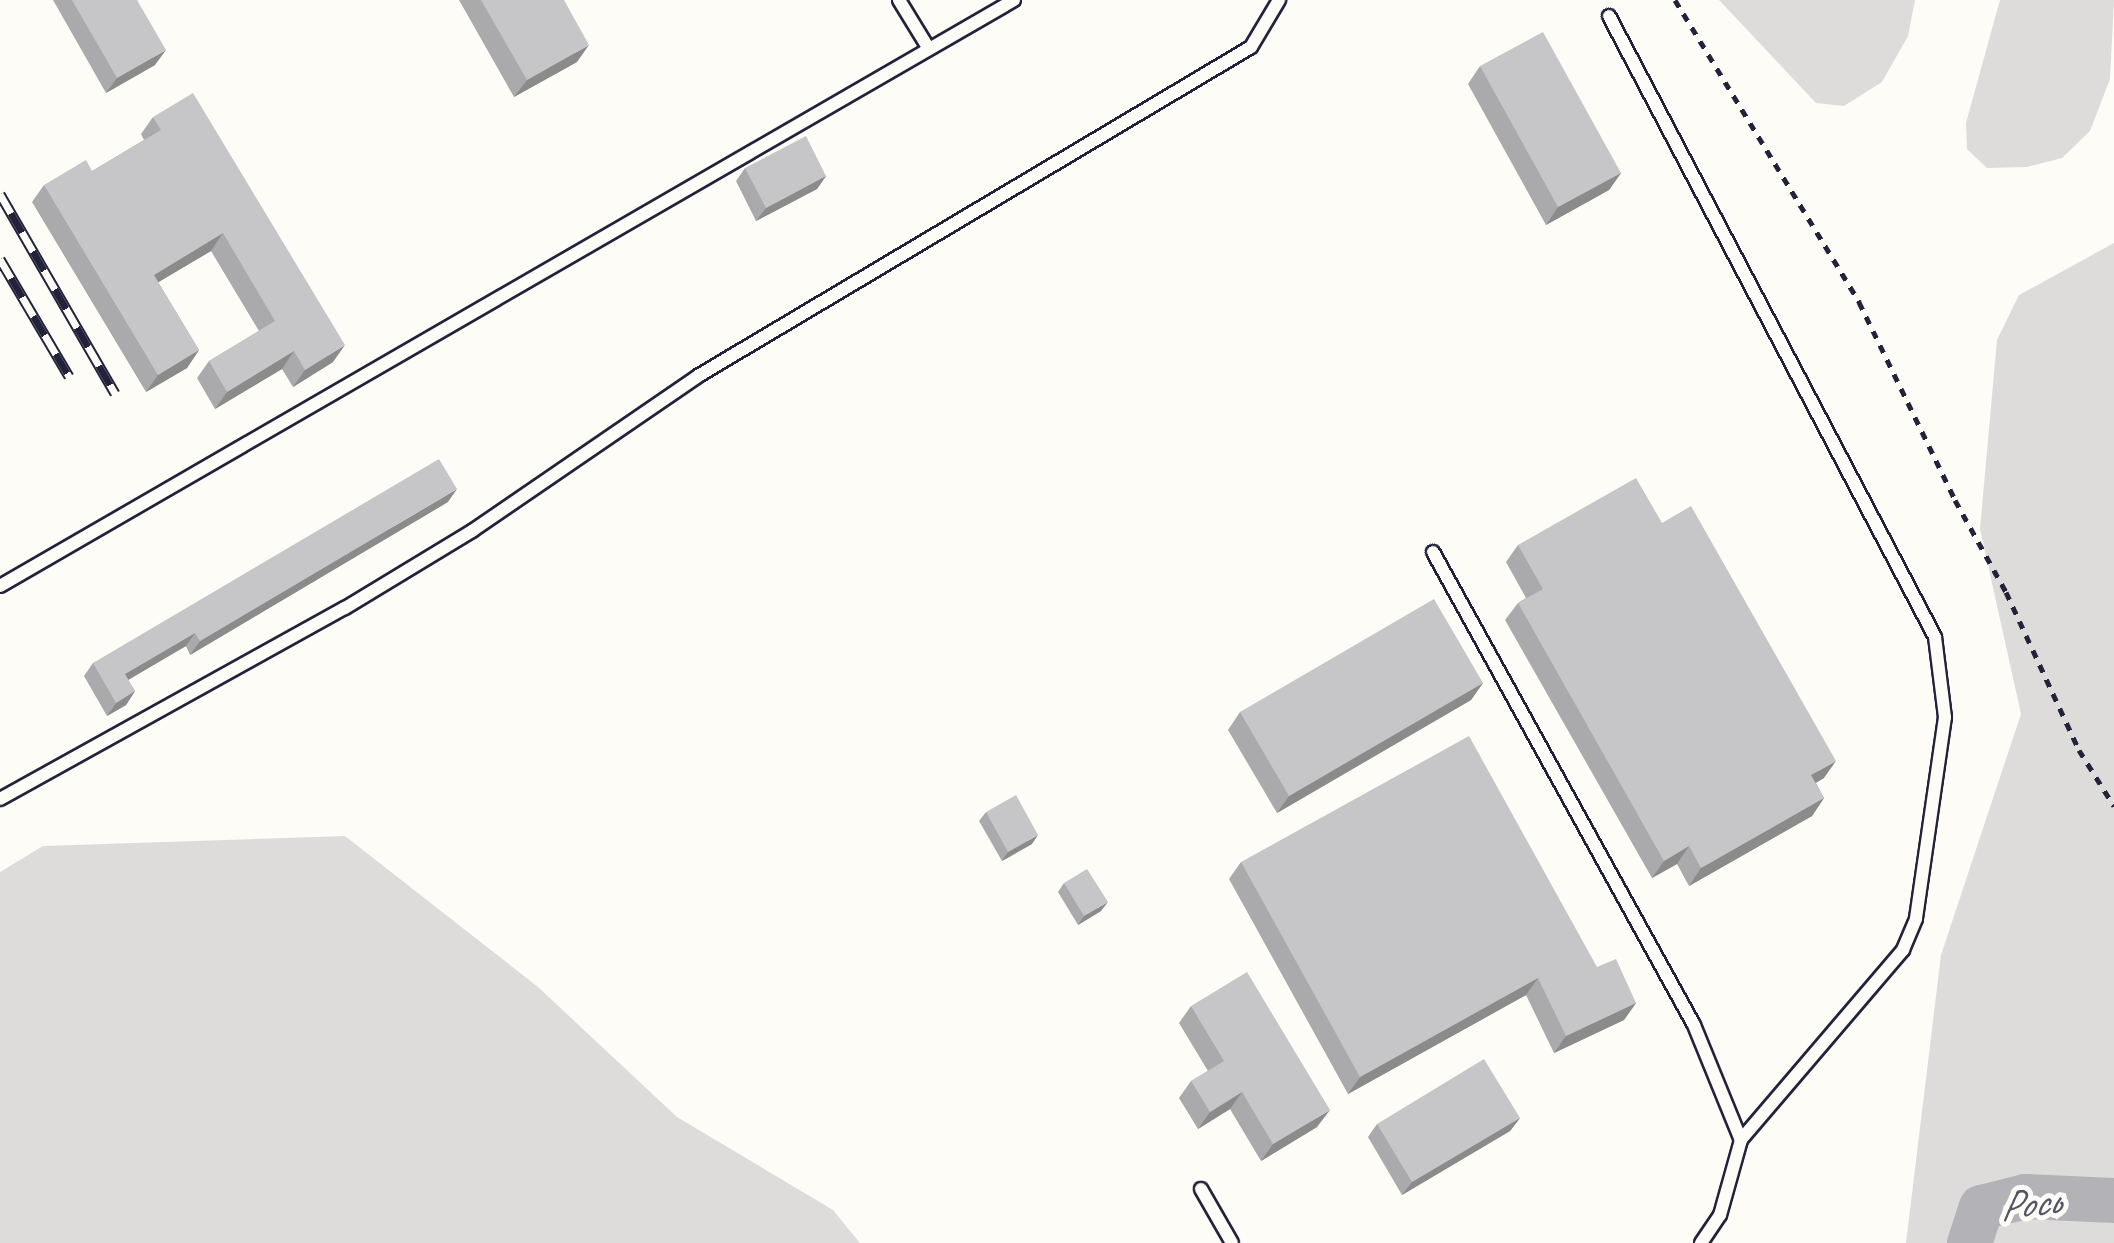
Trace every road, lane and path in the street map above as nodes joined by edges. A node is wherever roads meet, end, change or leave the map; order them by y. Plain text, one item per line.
1 (899, 0) edge
2 (1014, 0) edge
3 (1278, 0) edge
4 (1675, 0) edge
5 (1610, 16) dead end
6 (929, 50) junction
7 (1434, 552) dead end
8 (0, 586) edge
9 (0, 799) edge
10 (2114, 806) edge
11 (1740, 1140) junction
12 (1201, 1190) dead end
13 (1232, 1243) edge
14 (1701, 1243) edge

1 - 6 lane
2 - 6 lane
3 - 9 lane
4 - 10 path
5 - 11 lane
6 - 8 lane
7 - 11 lane
11 - 14 lane
12 - 13 lane

